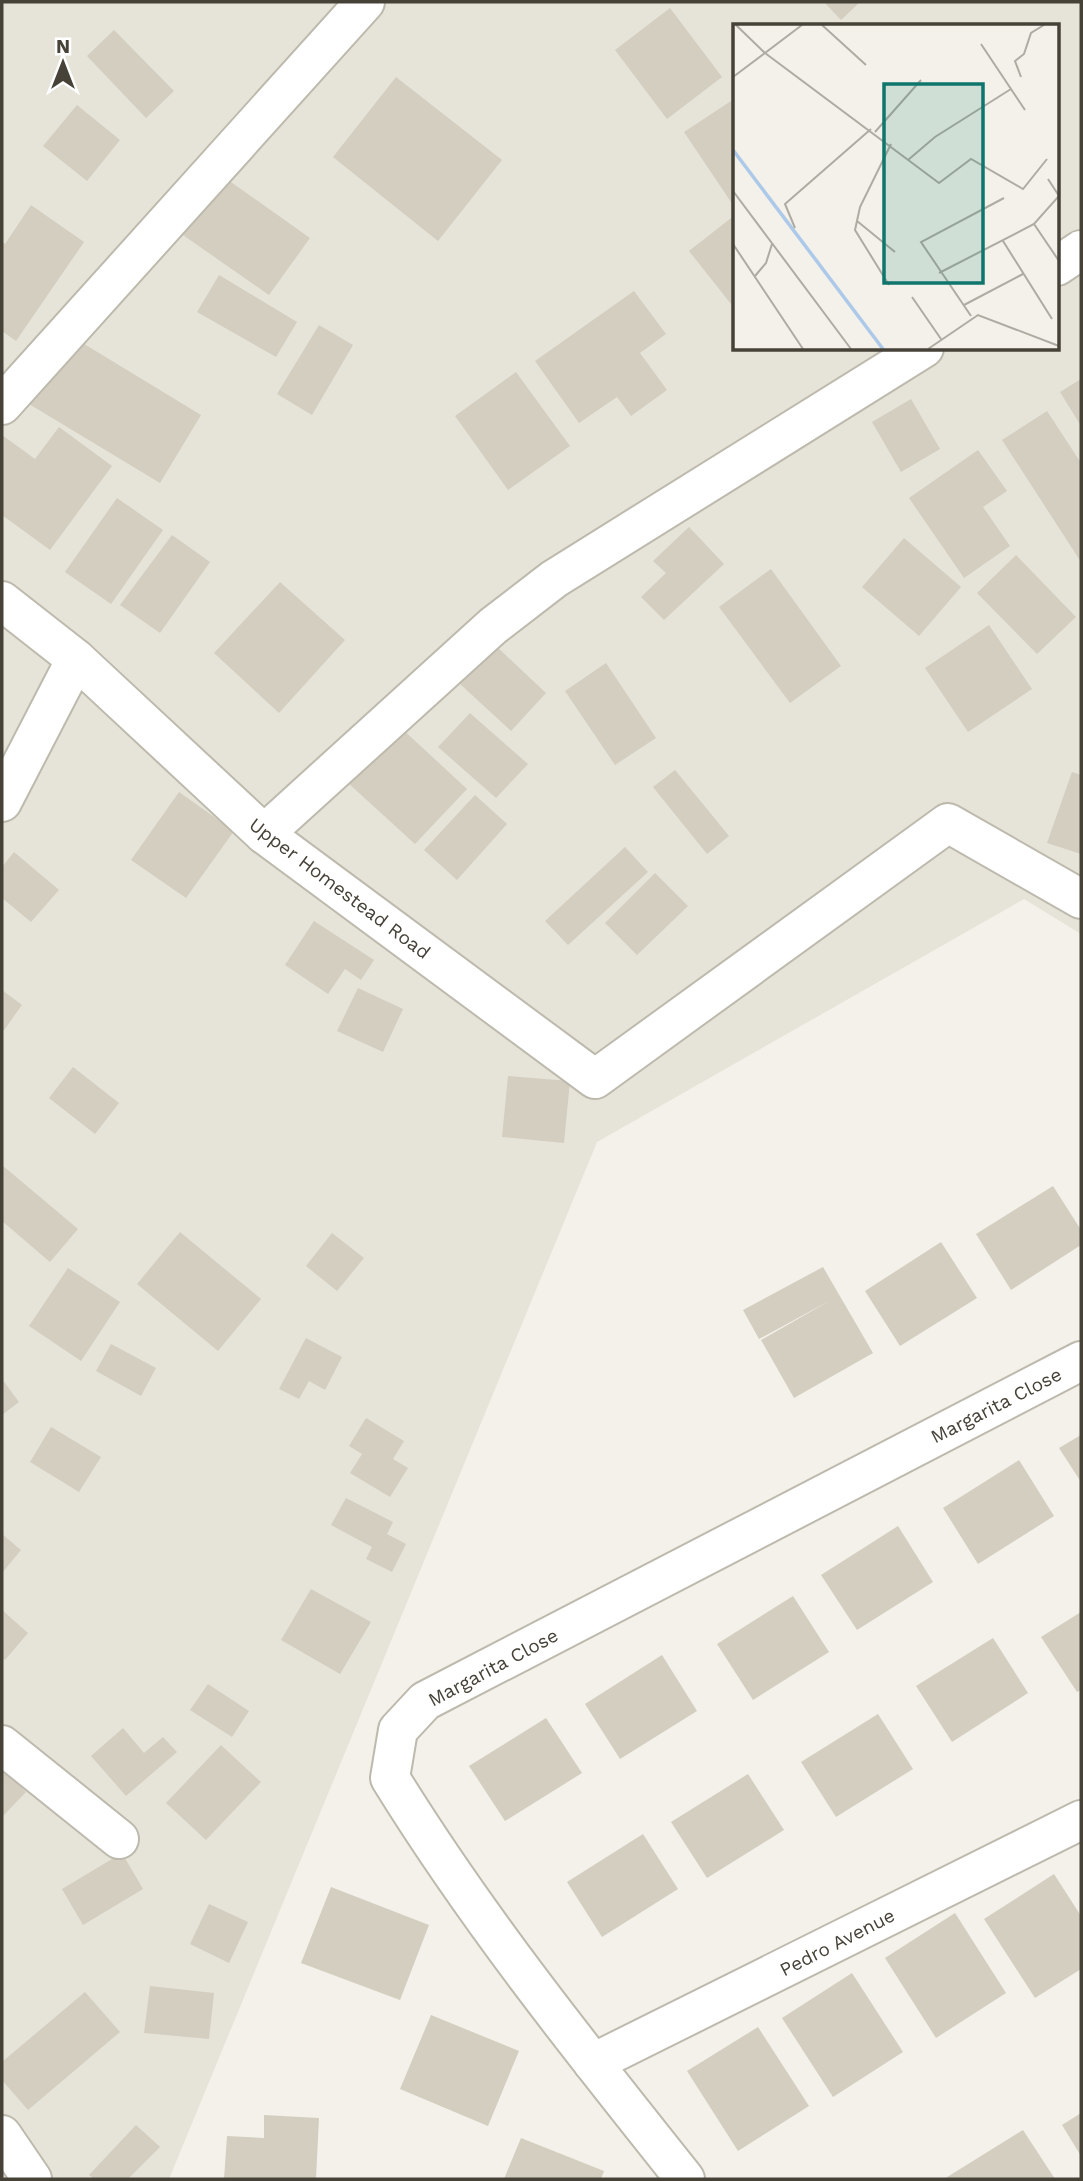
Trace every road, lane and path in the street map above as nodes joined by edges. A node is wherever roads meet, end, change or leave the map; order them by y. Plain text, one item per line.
1 (365, 2) edge
2 (1081, 250) edge
3 (1058, 265) edge
4 (921, 350) edge
5 (2, 405) edge
6 (2, 601) edge
7 (76, 659) junction
8 (2, 802) edge
9 (264, 834) junction
10 (1081, 899) edge
11 (1081, 1361) edge
12 (2, 1745) edge
13 (1081, 1820) edge
14 (119, 1839) dead end
15 (593, 2063) junction
16 (2, 2135) edge
17 (32, 2179) edge
18 (685, 2179) edge

1 - 5 street
2 - 3 street
4 - 9 street
6 - 7 street, Upper Homestead Road
7 - 8 street
7 - 9 street, Upper Homestead Road
9 - 10 street, Upper Homestead Road
11 - 15 street, Margarita Close
12 - 14 street
13 - 15 street, Pedro Avenue
15 - 18 street, Margarita Close
16 - 17 street

